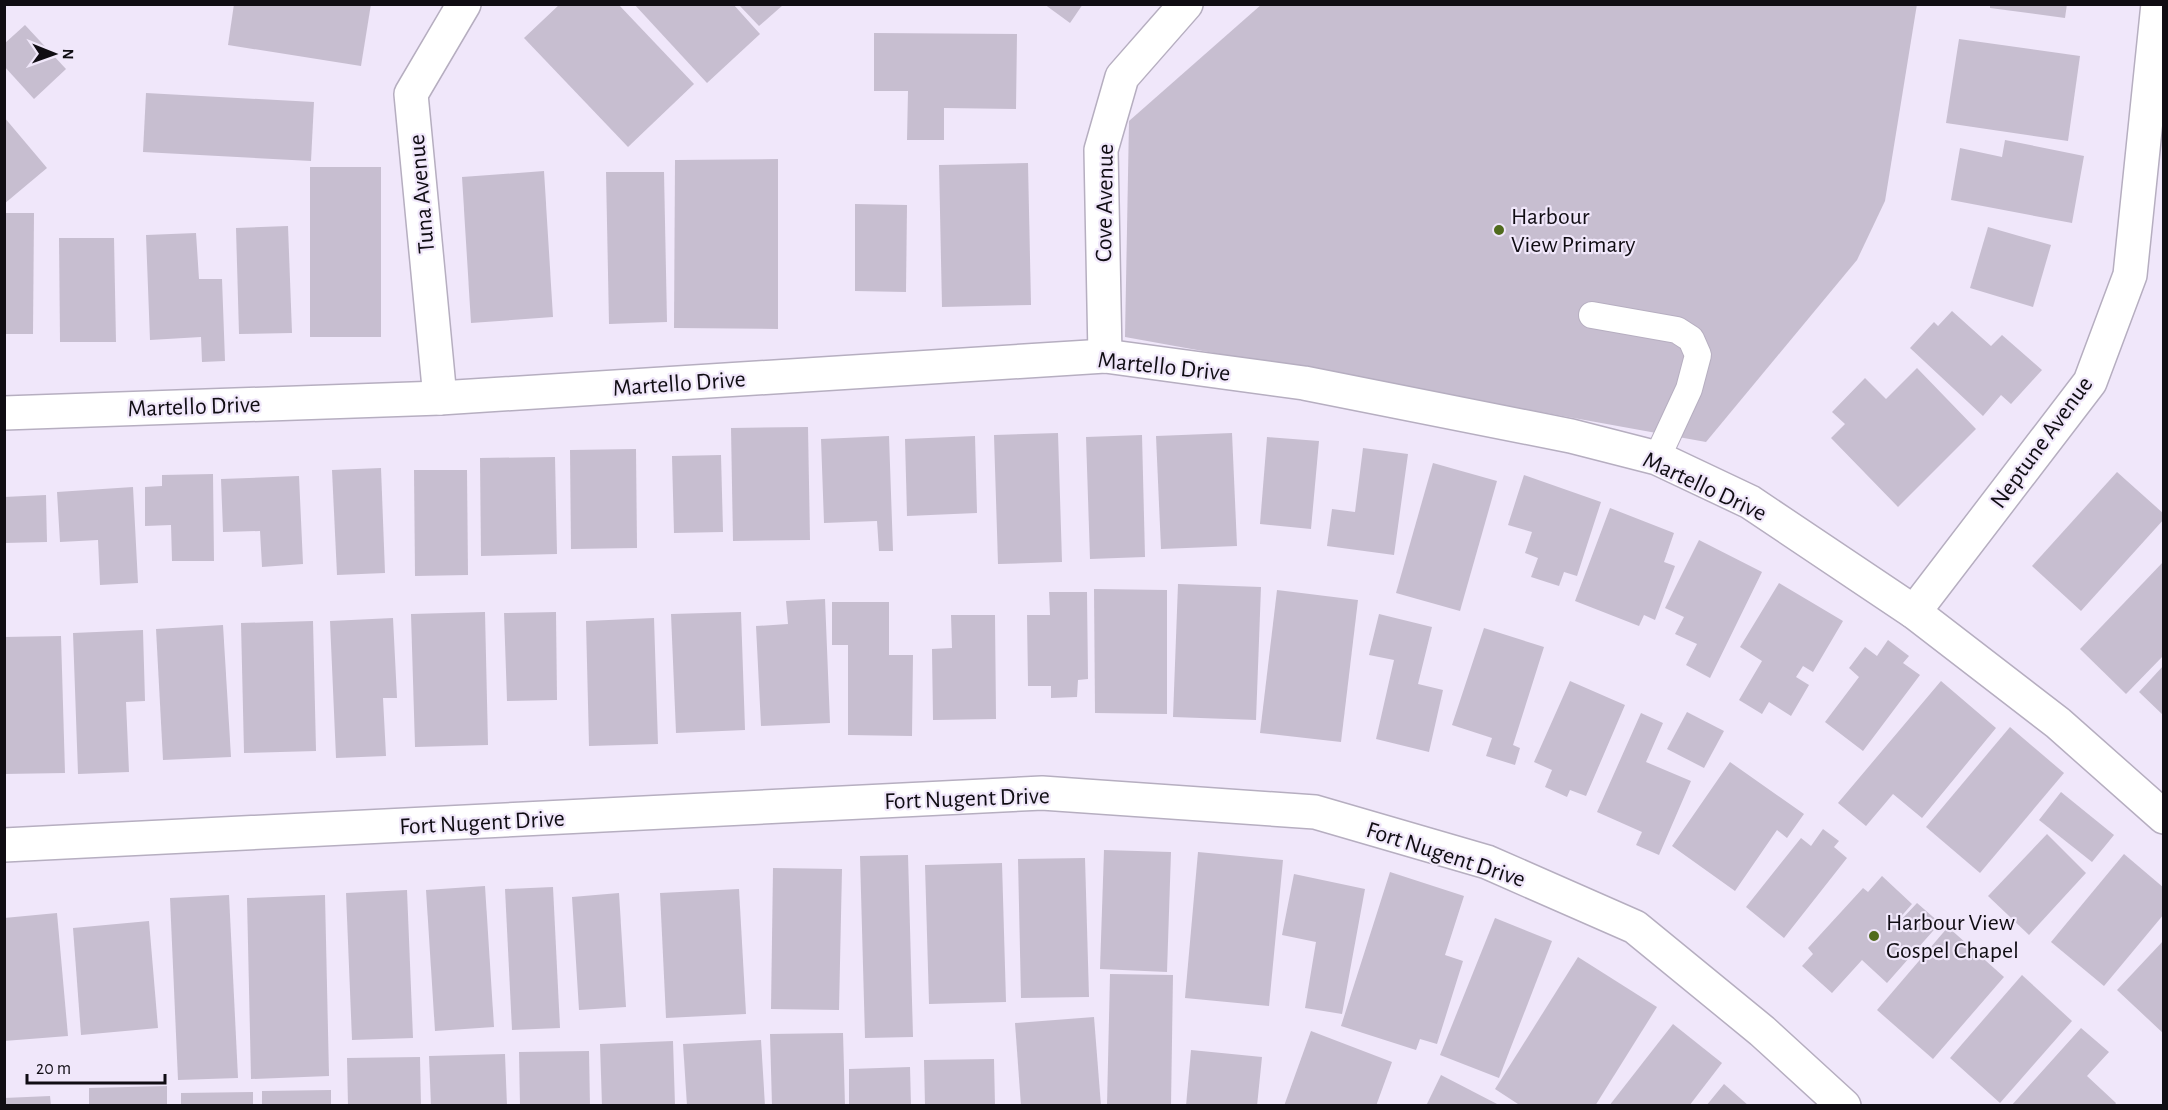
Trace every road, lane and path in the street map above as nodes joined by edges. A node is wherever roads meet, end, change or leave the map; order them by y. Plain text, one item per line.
1 (464, 4) edge
2 (1186, 4) edge
3 (2158, 4) edge
4 (1592, 315) dead end
5 (1105, 356) junction
6 (440, 398) junction
7 (4, 413) edge
8 (1657, 458) junction
9 (1914, 612) junction
10 (2163, 817) edge
11 (4, 845) edge
12 (1844, 1106) edge

1 - 6 street, Tuna Avenue
2 - 5 street, Cove Avenue
3 - 9 street, Neptune Avenue
4 - 8 lane
5 - 6 street, Martello Drive
5 - 8 street, Martello Drive
6 - 7 street, Martello Drive
8 - 9 street, Martello Drive
9 - 10 street, Martello Drive
11 - 12 street, Fort Nugent Drive

